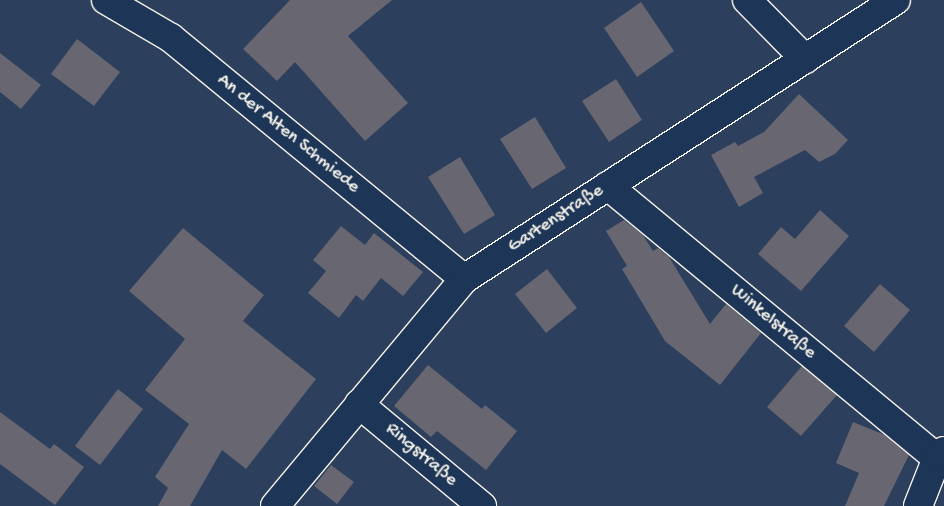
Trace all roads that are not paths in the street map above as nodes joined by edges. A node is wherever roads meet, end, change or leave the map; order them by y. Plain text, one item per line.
1 (106, 0) edge
2 (747, 0) edge
3 (896, 0) edge
4 (805, 59) junction
5 (608, 186) junction
6 (464, 279) junction
7 (359, 404) junction
8 (941, 455) edge
9 (275, 506) edge
10 (482, 506) edge
11 (918, 506) edge

1 - 6 street, An der Alten Schmiede
2 - 4 street
3 - 4 street, Gartenstraße
4 - 5 street, Gartenstraße
5 - 6 street, Gartenstraße
5 - 8 street, Winkelstraße
6 - 7 street, Gartenstraße
7 - 9 street, Gartenstraße
7 - 10 street, Ringstraße
8 - 11 street

